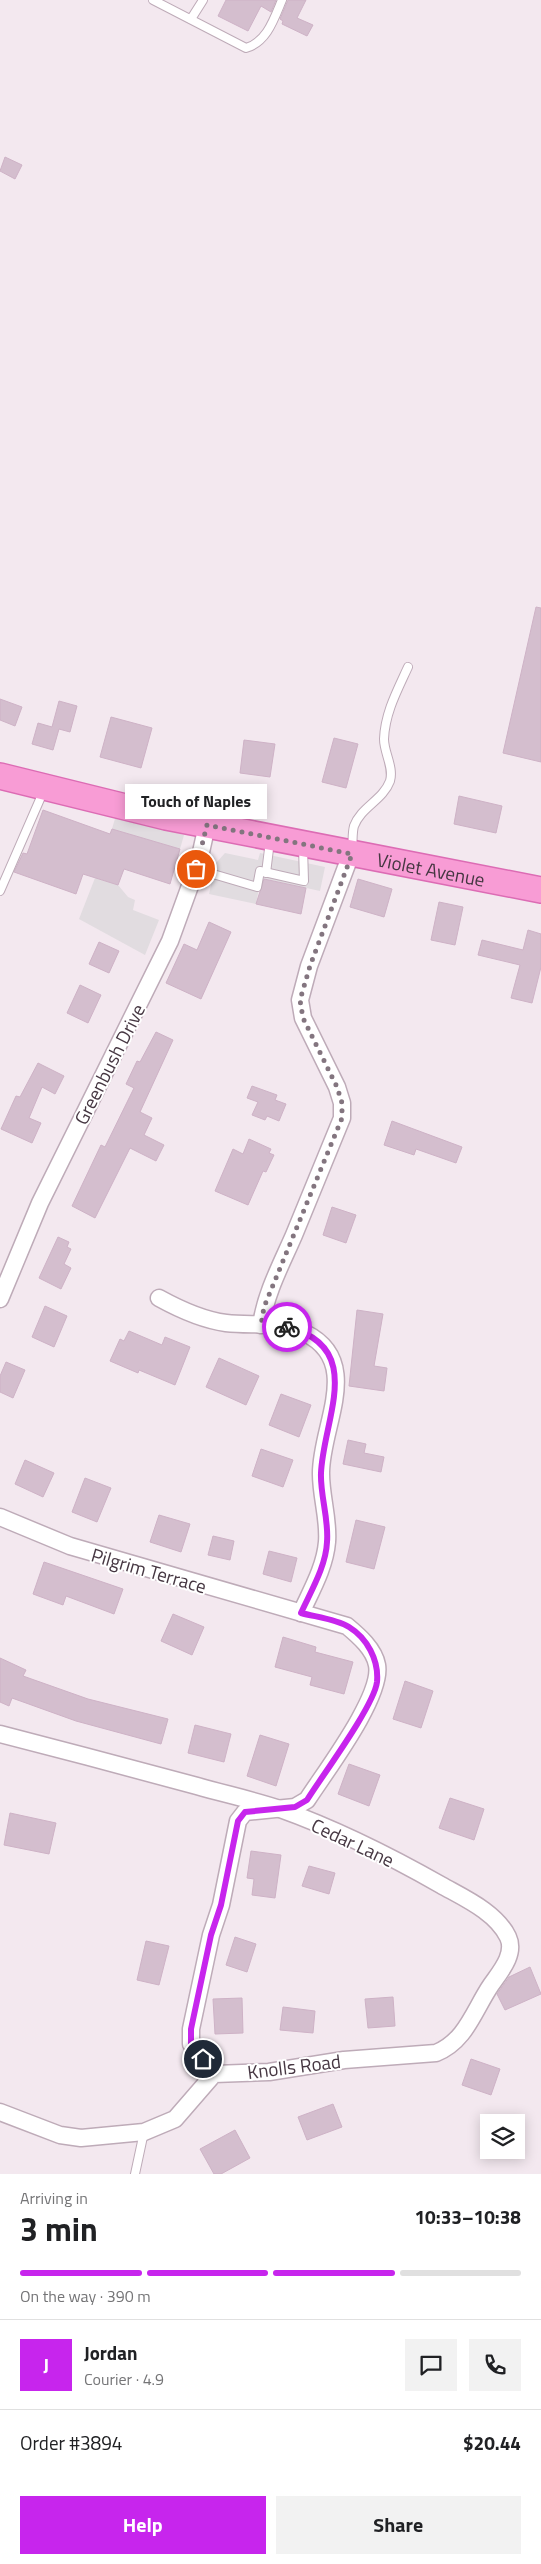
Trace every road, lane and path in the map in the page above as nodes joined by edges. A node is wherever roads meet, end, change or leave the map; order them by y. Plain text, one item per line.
1 (153, 0) edge
2 (203, 0) edge
3 (282, 0) edge
4 (191, 19) junction
5 (408, 667) dead end
6 (0, 776) edge
7 (46, 786) junction
8 (207, 825) junction
9 (271, 838) junction
10 (303, 844) junction
11 (352, 854) junction
12 (196, 869) junction
13 (266, 873) junction
14 (541, 890) edge
15 (0, 891) edge
16 (159, 1298) dead end
17 (0, 1299) edge
18 (261, 1325) junction
19 (0, 1517) edge
20 (301, 1613) junction
21 (0, 1734) edge
22 (280, 1809) junction
23 (436, 2053) joint
24 (214, 2074) junction
25 (0, 2112) edge
26 (144, 2132) junction
27 (135, 2174) edge

1 - 4 lane
2 - 4 lane
3 - 4 lane
5 - 11 lane
6 - 7 main road, Violet Avenue
7 - 8 main road, Violet Avenue
7 - 15 lane
8 - 9 main road, Violet Avenue
8 - 12 street, Greenbush Drive
9 - 10 main road, Violet Avenue
9 - 13 lane
10 - 11 main road, Violet Avenue
10 - 13 lane
11 - 14 main road, Violet Avenue
11 - 18 street
12 - 13 lane
12 - 17 street, Greenbush Drive
16 - 18 street
18 - 20 street
19 - 20 street, Pilgrim Terrace
20 - 22 street, Pilgrim Terrace
21 - 22 street, Cedar Lane
22 - 23 street, Cedar Lane
22 - 24 street, Pilgrim Terrace
23 - 24 street, Knolls Road
24 - 26 street
25 - 26 street
26 - 27 lane

